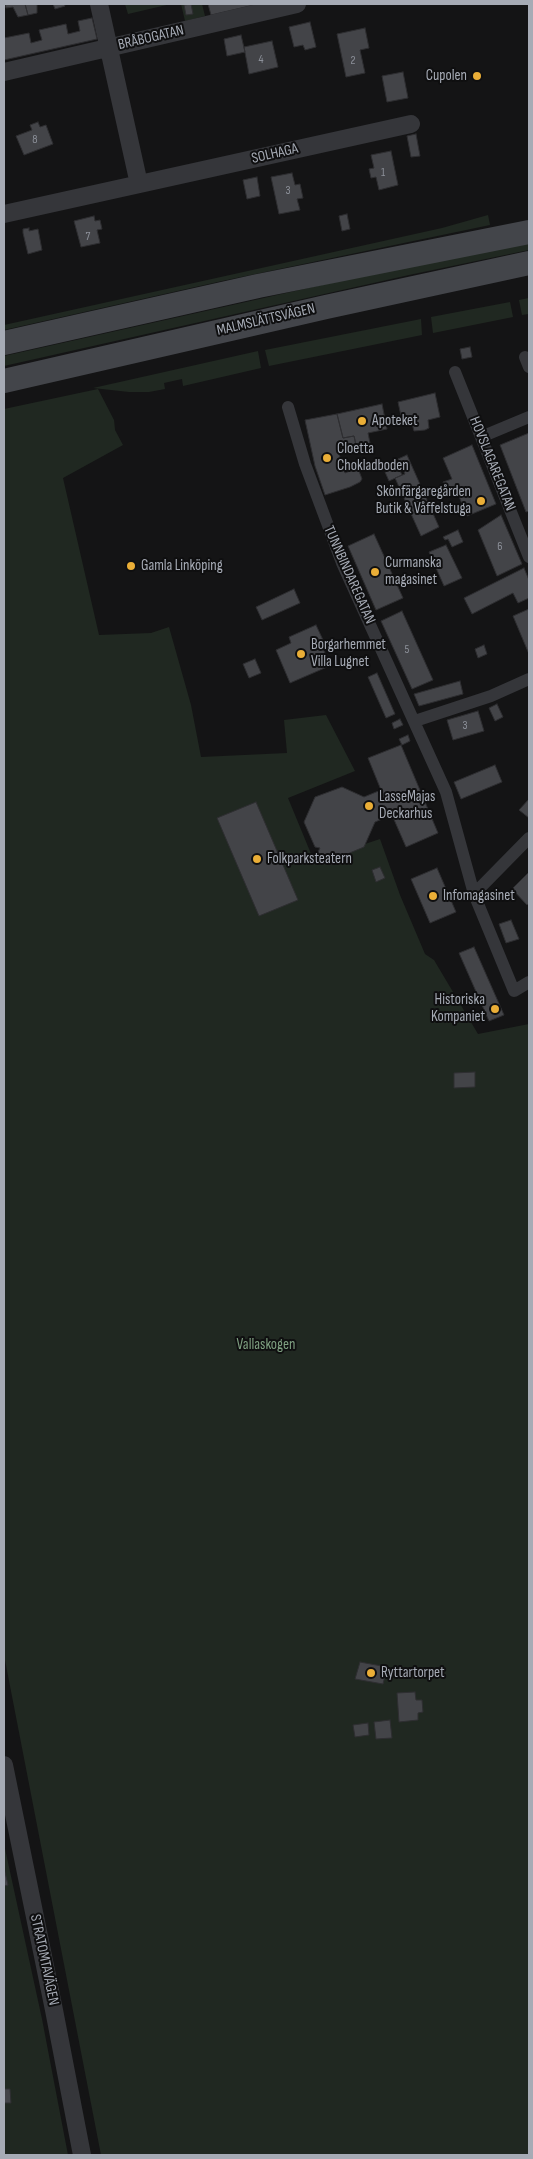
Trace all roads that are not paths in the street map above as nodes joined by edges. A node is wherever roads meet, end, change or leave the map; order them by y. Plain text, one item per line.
1 (99, 4) edge
2 (297, 4) edge
3 (109, 48) junction
4 (4, 72) edge
5 (410, 124) dead end
6 (139, 184) junction
7 (4, 214) edge
8 (529, 232) edge
9 (529, 264) edge
10 (4, 343) edge
11 (455, 372) dead end
12 (4, 381) edge
13 (288, 407) dead end
14 (529, 417) edge
15 (480, 436) junction
16 (529, 557) edge
17 (529, 679) edge
18 (415, 721) junction
19 (529, 838) edge
20 (474, 894) junction
21 (529, 982) edge
22 (4, 1765) edge
23 (82, 2155) edge

1 - 3 street
2 - 3 street, BRÅBOGATAN
3 - 4 street, BRÅBOGATAN
3 - 6 street
5 - 6 street, SOLHAGA
6 - 7 street, SOLHAGA
8 - 10 main road
9 - 12 main road, MALMSLÄTTSVÄGEN
11 - 15 street, HOVSLAGAREGATAN
13 - 18 street, TUNNBINDAREGATAN
14 - 15 street
15 - 16 street, HOVSLAGAREGATAN
17 - 18 street
18 - 20 street, TUNNBINDAREGATAN
19 - 20 street
20 - 21 street, TUNNBINDAREGATAN
22 - 23 street, STRATOMTAVÄGEN

